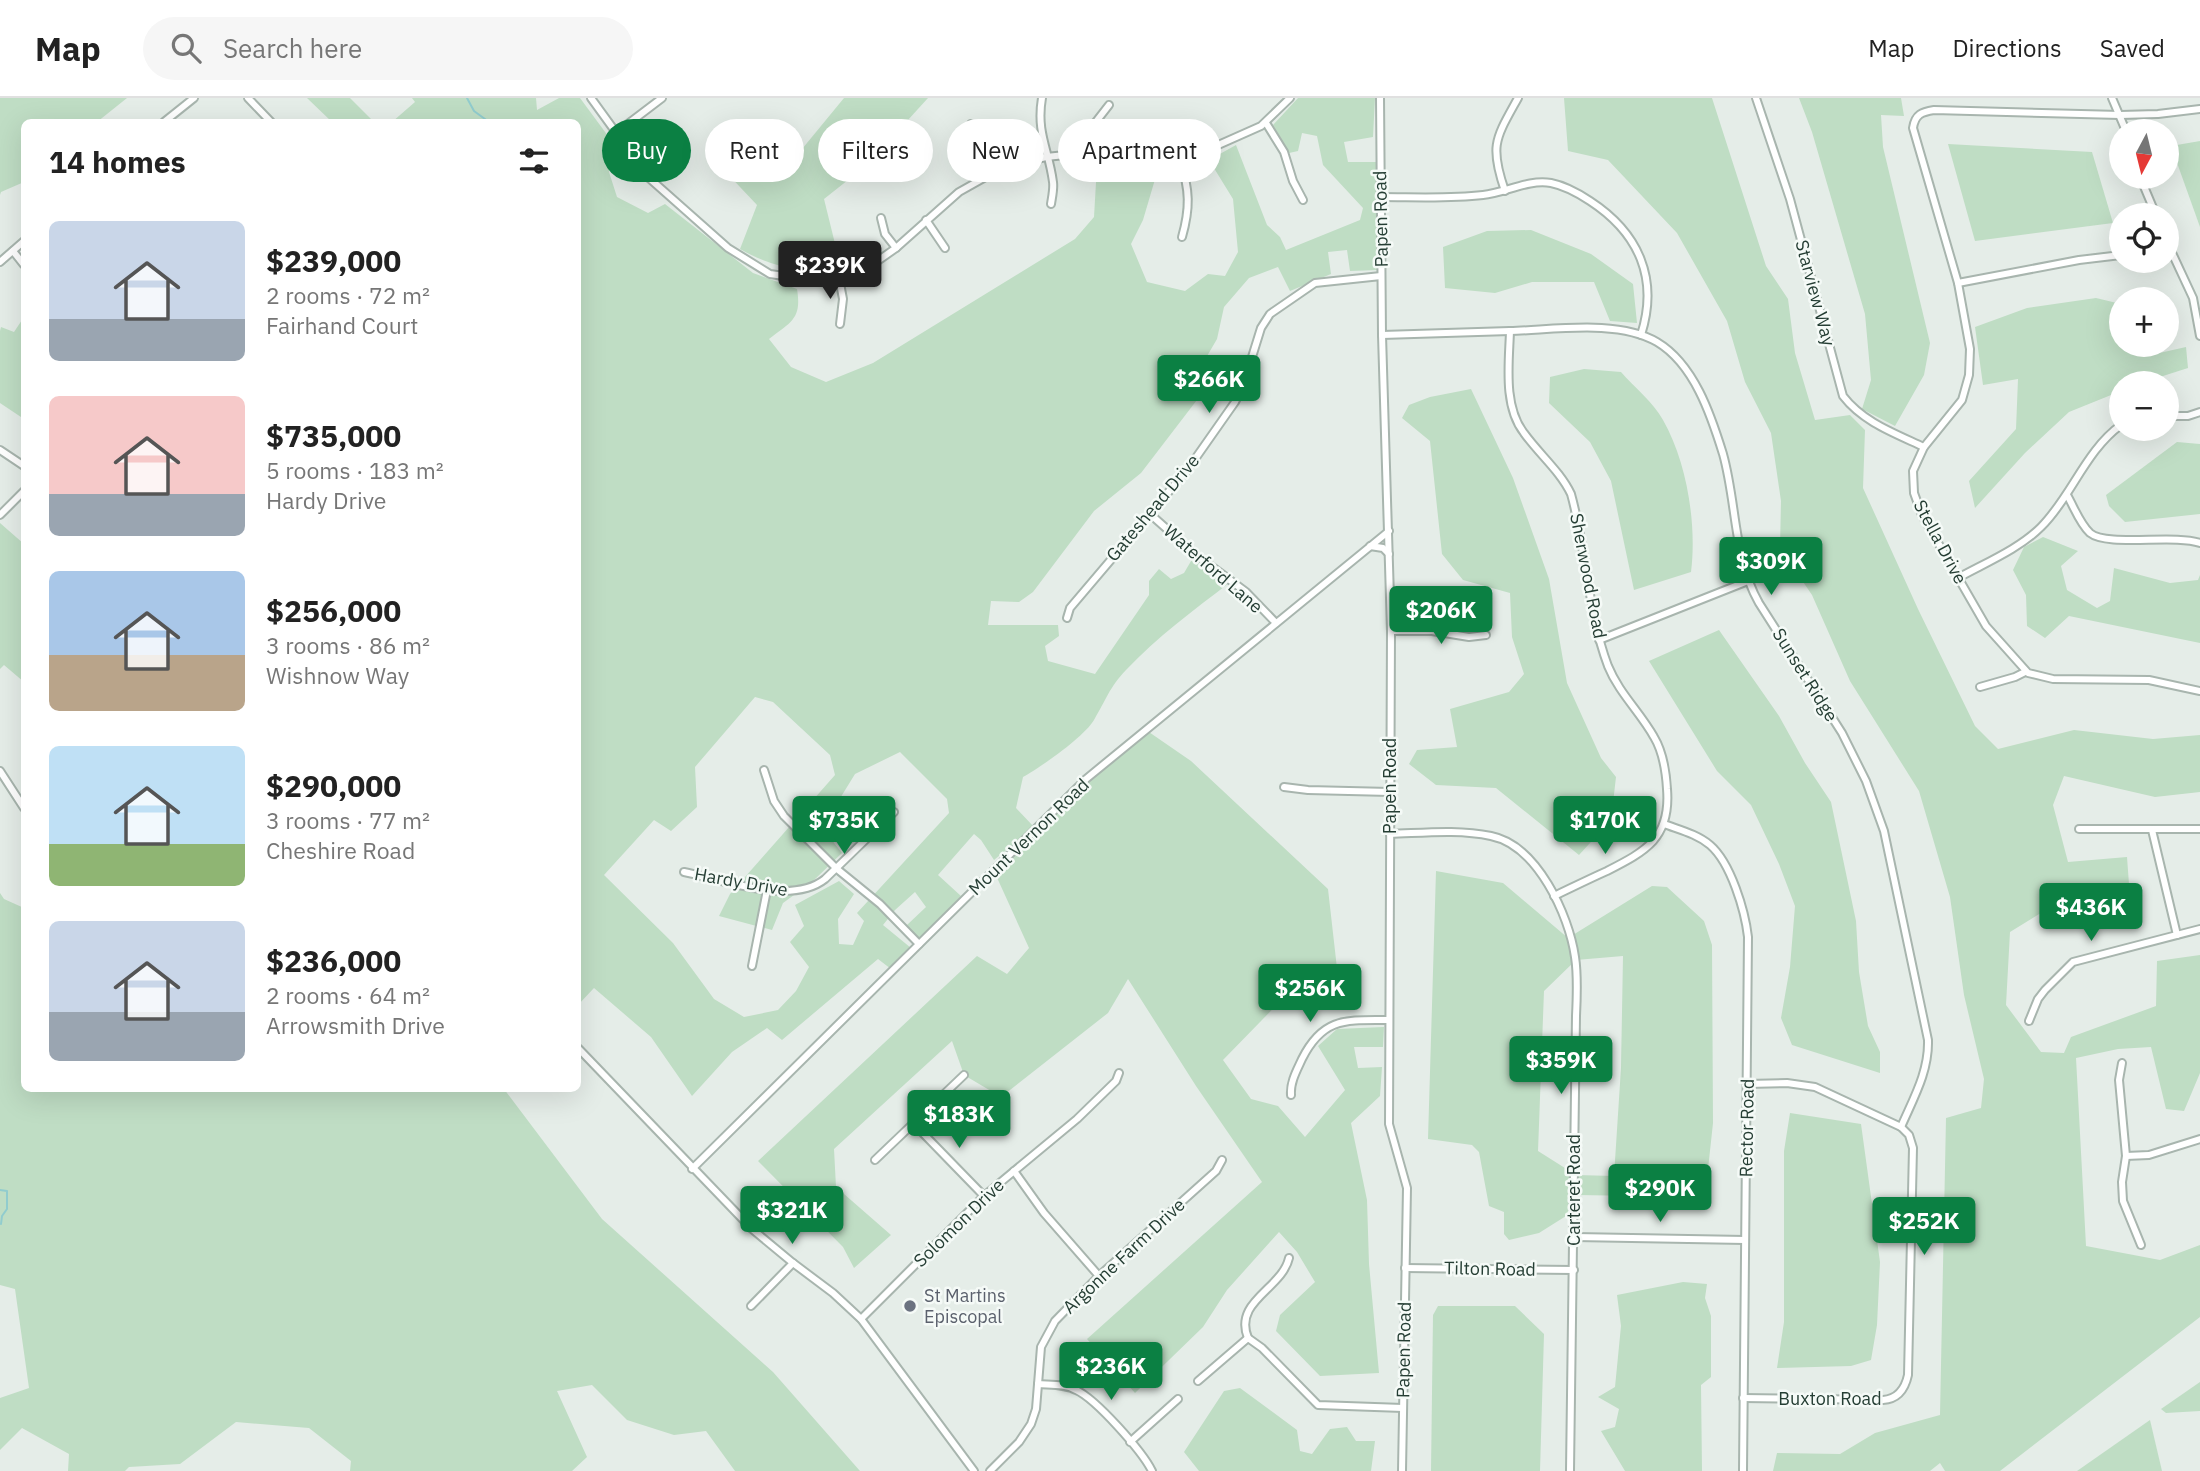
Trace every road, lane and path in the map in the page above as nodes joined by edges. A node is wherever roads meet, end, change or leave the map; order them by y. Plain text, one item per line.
1 (194, 98) edge
2 (248, 98) edge
3 (591, 98) edge
4 (662, 98) edge
5 (1042, 98) edge
6 (1290, 98) edge
7 (1380, 98) edge
8 (1518, 98) edge
9 (1756, 98) edge
10 (2112, 98) edge
11 (1110, 105) dead end
12 (2200, 109) edge
13 (2120, 115) junction
14 (168, 119) edge
15 (268, 119) edge
16 (606, 119) edge
17 (634, 119) edge
18 (1098, 119) edge
19 (2122, 119) edge
20 (1266, 123) junction
21 (1221, 145) edge
22 (1058, 156) edge
23 (1046, 157) junction
24 (654, 182) edge
25 (977, 182) edge
26 (1186, 182) edge
27 (1504, 191) junction
28 (1380, 197) junction
29 (1303, 200) dead end
30 (1051, 204) dead end
31 (881, 218) dead end
32 (926, 220) junction
33 (1182, 237) dead end
34 (21, 244) edge
35 (896, 248) junction
36 (945, 248) dead end
37 (13, 251) junction
38 (2109, 256) edge
39 (21, 261) edge
40 (0, 262) edge
41 (2179, 271) edge
42 (1381, 276) junction
43 (839, 278) junction
44 (1958, 283) junction
45 (840, 324) dead end
46 (1510, 331) junction
47 (1382, 335) junction
48 (1641, 335) junction
49 (2200, 336) edge
50 (2200, 412) edge
51 (2179, 416) edge
52 (2109, 437) edge
53 (1924, 447) junction
54 (0, 450) edge
55 (21, 464) edge
56 (21, 494) edge
57 (2067, 495) junction
58 (1150, 514) junction
59 (0, 515) edge
60 (1389, 531) junction
61 (2200, 543) edge
62 (1370, 546) junction
63 (1389, 554) junction
64 (1958, 578) junction
65 (1748, 581) junction
66 (1067, 618) dead end
67 (1276, 623) junction
68 (1391, 631) junction
69 (1486, 635) dead end
70 (1599, 640) junction
71 (2025, 672) junction
72 (1980, 687) dead end
73 (2200, 691) edge
74 (764, 770) dead end
75 (0, 771) edge
76 (1284, 787) dead end
77 (1390, 792) junction
78 (21, 803) edge
79 (894, 812) dead end
80 (1664, 824) junction
81 (2079, 829) dead end
82 (2200, 829) edge
83 (2152, 830) junction
84 (1390, 834) junction
85 (837, 869) junction
86 (684, 872) dead end
87 (766, 890) junction
88 (1554, 896) junction
89 (2200, 929) edge
90 (2177, 935) junction
91 (919, 944) junction
92 (752, 966) dead end
93 (1388, 1020) junction
94 (2029, 1021) dead end
95 (581, 1051) edge
96 (2122, 1063) dead end
97 (1119, 1073) dead end
98 (964, 1075) dead end
99 (1747, 1084) junction
100 (1291, 1095) dead end
101 (914, 1124) junction
102 (1901, 1127) junction
103 (2200, 1139) edge
104 (2126, 1156) junction
105 (874, 1160) dead end
106 (1222, 1160) dead end
107 (692, 1168) junction
108 (1014, 1171) junction
109 (984, 1196) junction
110 (1575, 1237) junction
111 (1745, 1240) junction
112 (2141, 1245) dead end
113 (1289, 1258) dead end
114 (793, 1263) junction
115 (1405, 1268) junction
116 (1574, 1270) junction
117 (1099, 1276) junction
118 (751, 1306) dead end
119 (860, 1319) junction
120 (1248, 1338) junction
121 (1198, 1381) dead end
122 (1038, 1384) junction
123 (1743, 1398) junction
124 (1178, 1399) dead end
125 (1403, 1408) junction
126 (1130, 1443) junction
127 (974, 1471) edge
128 (990, 1471) edge
129 (1152, 1471) edge
130 (1402, 1471) edge
131 (1570, 1471) edge
132 (1743, 1471) edge

1 - 14 street
2 - 15 street
3 - 16 street
4 - 17 street
5 - 23 street
6 - 20 street
7 - 28 street, Papen Road
8 - 27 street
9 - 53 street, Starview Way
10 - 13 street
11 - 18 street
12 - 13 street
13 - 19 street
13 - 44 street, Stella Drive
20 - 21 street
20 - 29 street
22 - 23 street
23 - 30 street
24 - 43 street
25 - 32 street
26 - 33 street
27 - 28 street
27 - 48 street
28 - 42 street, Papen Road
31 - 35 street
32 - 35 street
32 - 36 street
34 - 37 street
35 - 43 street
37 - 39 street
37 - 40 street
38 - 44 street
41 - 49 street
42 - 47 street, Papen Road
42 - 58 street, Gateshead Drive
43 - 45 street
44 - 53 street, Stella Drive
46 - 47 street, Sunset Ridge
46 - 48 street, Sunset Ridge
46 - 70 street, Sherwood Road
47 - 60 street, Papen Road
48 - 65 street, Sunset Ridge
50 - 51 street
52 - 57 street
53 - 64 street, Stella Drive
54 - 55 street
56 - 59 street
57 - 61 street
57 - 64 street
58 - 66 street, Gateshead Drive
58 - 67 street, Waterford Lane
60 - 62 street, Mount Vernon Road
60 - 63 street, Papen Road
62 - 63 street
62 - 67 street, Mount Vernon Road
63 - 68 street, Papen Road
64 - 71 street, Stella Drive
65 - 70 street
65 - 102 street, Sunset Ridge
67 - 91 street, Mount Vernon Road
68 - 69 street
68 - 77 street, Papen Road
70 - 80 street, Sherwood Road
71 - 72 street
71 - 73 street
74 - 85 street
75 - 78 street
76 - 77 street
77 - 84 street, Papen Road
79 - 85 street, Hardy Drive
80 - 88 street
80 - 99 street, Rector Road
81 - 83 street
82 - 83 street
83 - 90 street
84 - 88 street, Carteret Road
84 - 93 street, Papen Road
85 - 87 street, Hardy Drive
85 - 91 street
86 - 87 street, Hardy Drive
87 - 92 street
88 - 110 street, Carteret Road
89 - 90 street
90 - 94 street
91 - 107 street, Mount Vernon Road
93 - 100 street
93 - 115 street, Papen Road
95 - 107 street
96 - 104 street
97 - 108 street, Solomon Drive
98 - 101 street
99 - 102 street
99 - 111 street, Rector Road
101 - 105 street
101 - 109 street
102 - 123 street, Buxton Road
103 - 104 street
104 - 112 street
106 - 117 street, Argonne Farm Drive
107 - 114 street
108 - 109 street, Solomon Drive
108 - 117 street
109 - 119 street, Solomon Drive
110 - 111 street
110 - 116 street, Carteret Road
111 - 123 street, Rector Road
113 - 120 street
114 - 118 street
114 - 119 street
115 - 116 street, Tilton Road
115 - 125 street, Papen Road
116 - 131 street, Carteret Road
117 - 122 street, Argonne Farm Drive
119 - 127 street
120 - 121 street
120 - 125 street
122 - 126 street
122 - 128 street, Argonne Farm Drive
123 - 132 street, Rector Road
124 - 126 street
125 - 130 street, Papen Road
126 - 129 street

